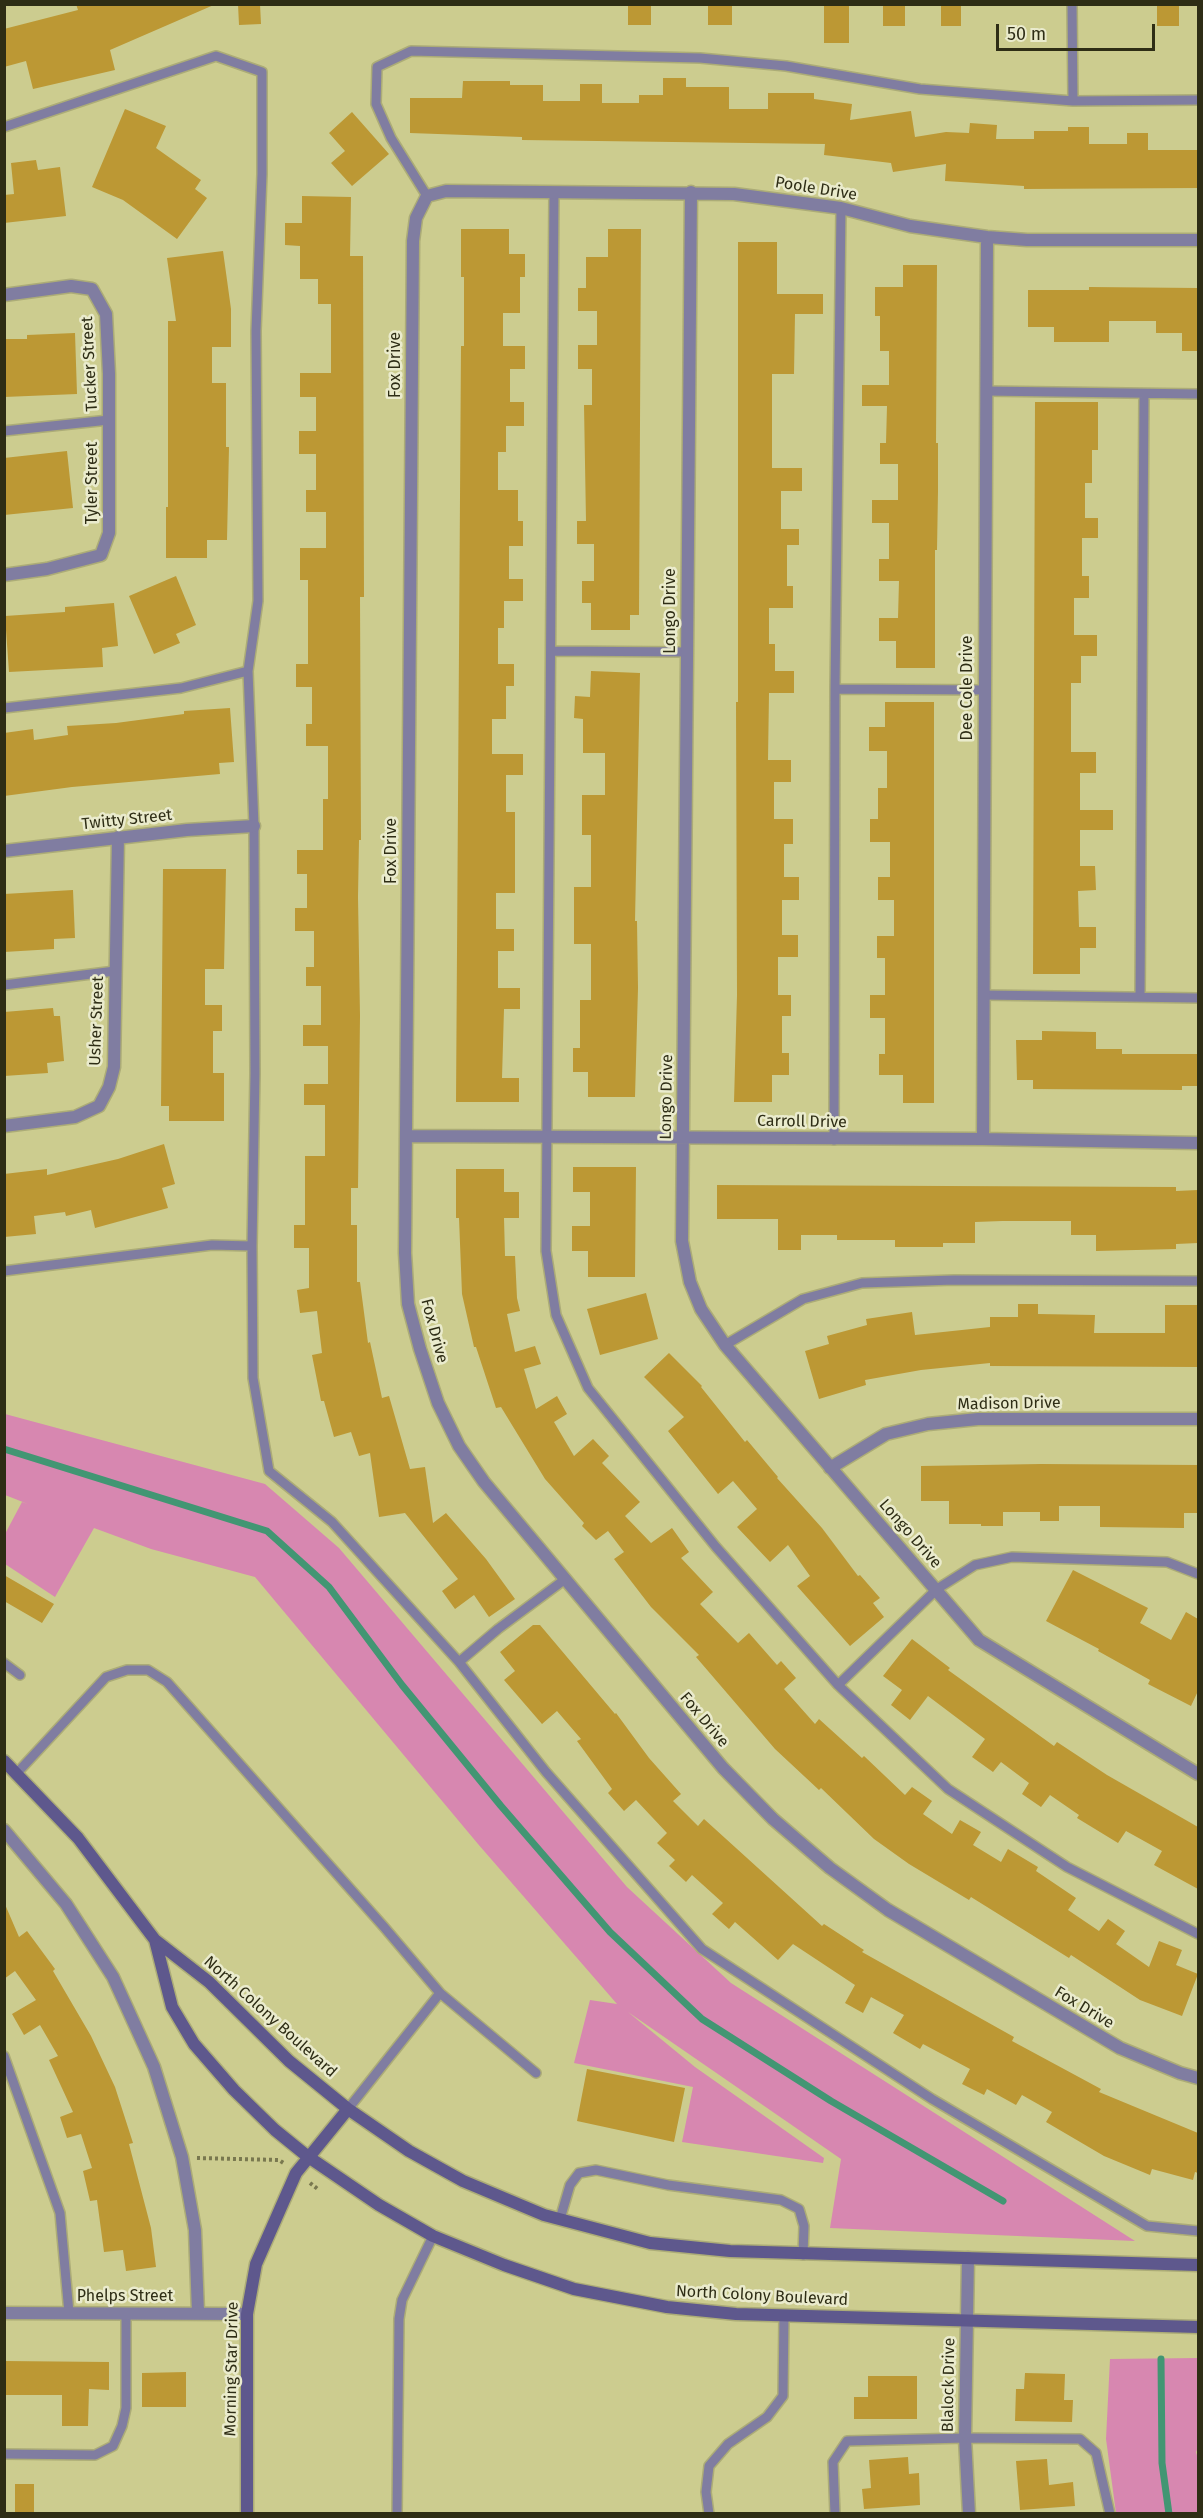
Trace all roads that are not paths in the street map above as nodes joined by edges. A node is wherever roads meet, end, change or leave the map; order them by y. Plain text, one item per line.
1 (1072, 4) edge
2 (1198, 100) edge
3 (1073, 101) junction
4 (4, 127) edge
5 (554, 192) junction
6 (691, 192) junction
7 (427, 196) junction
8 (841, 208) junction
9 (987, 237) junction
10 (1198, 240) edge
11 (4, 296) edge
12 (986, 391) junction
13 (1144, 394) junction
14 (1198, 394) edge
15 (110, 420) junction
16 (4, 431) edge
17 (4, 574) edge
18 (551, 651) junction
19 (688, 652) junction
20 (248, 671) junction
21 (835, 689) junction
22 (985, 690) junction
23 (4, 708) edge
24 (254, 826) junction
25 (118, 837) junction
26 (4, 851) edge
27 (115, 971) junction
28 (4, 986) edge
29 (983, 995) junction
30 (1140, 997) junction
31 (1198, 998) edge
32 (4, 1126) edge
33 (406, 1136) junction
34 (547, 1136) junction
35 (683, 1137) junction
36 (983, 1139) junction
37 (834, 1140) junction
38 (1198, 1143) edge
39 (252, 1246) junction
40 (4, 1270) edge
41 (1198, 1281) edge
42 (725, 1345) junction
43 (1198, 1419) edge
44 (830, 1468) junction
45 (1198, 1574) edge
46 (564, 1580) junction
47 (937, 1589) junction
48 (459, 1662) junction
49 (4, 1663) edge
50 (20, 1675) dead end
51 (838, 1685) junction
52 (4, 1761) edge
53 (17, 1773) junction
54 (1198, 1774) edge
55 (4, 1830) edge
56 (1198, 1934) edge
57 (155, 1940) junction
58 (440, 1993) junction
59 (4, 2056) edge
60 (536, 2073) dead end
61 (1198, 2078) edge
62 (348, 2109) junction
63 (307, 2156) junction
64 (560, 2219) junction
65 (1198, 2231) edge
66 (434, 2236) junction
67 (803, 2255) junction
68 (968, 2258) junction
69 (1198, 2265) edge
70 (4, 2313) edge
71 (69, 2313) junction
72 (126, 2313) junction
73 (198, 2313) junction
74 (247, 2314) junction
75 (784, 2316) junction
76 (967, 2321) junction
77 (1198, 2327) edge
78 (964, 2438) junction
79 (4, 2454) edge
80 (247, 2514) edge
81 (397, 2514) edge
82 (710, 2514) edge
83 (835, 2514) edge
84 (969, 2514) edge
85 (1110, 2514) edge

1 - 3 lane
2 - 3 lane
3 - 7 lane
4 - 20 lane
5 - 6 street, Poole Drive
5 - 7 street, Poole Drive
5 - 18 lane
6 - 8 street, Poole Drive
6 - 19 street, Longo Drive
7 - 33 street, Fox Drive
8 - 9 street, Poole Drive
8 - 21 lane
9 - 10 street, Poole Drive
9 - 12 street, Dee Cole Drive
11 - 15 street, Tucker Street
12 - 13 lane
12 - 22 street, Dee Cole Drive
13 - 14 lane
13 - 30 lane
15 - 16 lane
15 - 17 street, Tyler Street
18 - 19 lane
18 - 34 lane
19 - 35 street, Longo Drive
20 - 23 lane
20 - 24 lane
21 - 22 lane
21 - 37 lane
22 - 29 street, Dee Cole Drive
24 - 25 street, Twitty Street
24 - 39 lane
25 - 26 street, Twitty Street
25 - 27 street, Usher Street
27 - 28 lane
27 - 32 street, Usher Street
29 - 30 lane
29 - 36 street, Dee Cole Drive
30 - 31 lane
33 - 34 street, Carroll Drive
33 - 46 street, Fox Drive
34 - 35 street, Carroll Drive
34 - 51 lane
35 - 37 street, Carroll Drive
35 - 42 street, Longo Drive
36 - 37 street, Carroll Drive
36 - 38 street, Carroll Drive
39 - 40 lane
39 - 48 lane
41 - 42 lane
42 - 44 street, Longo Drive
43 - 44 street, Madison Drive
44 - 47 street, Longo Drive
45 - 47 lane
46 - 48 lane
46 - 61 street, Fox Drive
47 - 51 lane
47 - 54 street, Longo Drive
48 - 65 lane
49 - 50 lane
51 - 56 lane
52 - 53 street, North Colony Boulevard
53 - 57 street, North Colony Boulevard
53 - 58 lane
55 - 73 street
57 - 62 street, North Colony Boulevard
57 - 63 street, North Colony Boulevard
58 - 60 lane
58 - 62 lane
59 - 71 lane
62 - 63 street, Morning Star Drive
62 - 64 street, North Colony Boulevard
63 - 66 street, North Colony Boulevard
63 - 74 street, Morning Star Drive
64 - 67 street, North Colony Boulevard
64 - 67 lane
66 - 75 street, North Colony Boulevard
66 - 81 lane
67 - 68 street, North Colony Boulevard
68 - 69 street, North Colony Boulevard
68 - 76 street, Blalock Drive
70 - 71 street, Phelps Street
71 - 72 street, Phelps Street
72 - 73 street, Phelps Street
72 - 79 lane
73 - 74 street, Phelps Street
74 - 80 street, Morning Star Drive
75 - 76 street, North Colony Boulevard
75 - 82 lane
76 - 77 street, North Colony Boulevard
76 - 78 street, Blalock Drive
78 - 83 lane
78 - 84 street, Blalock Drive
78 - 85 lane

